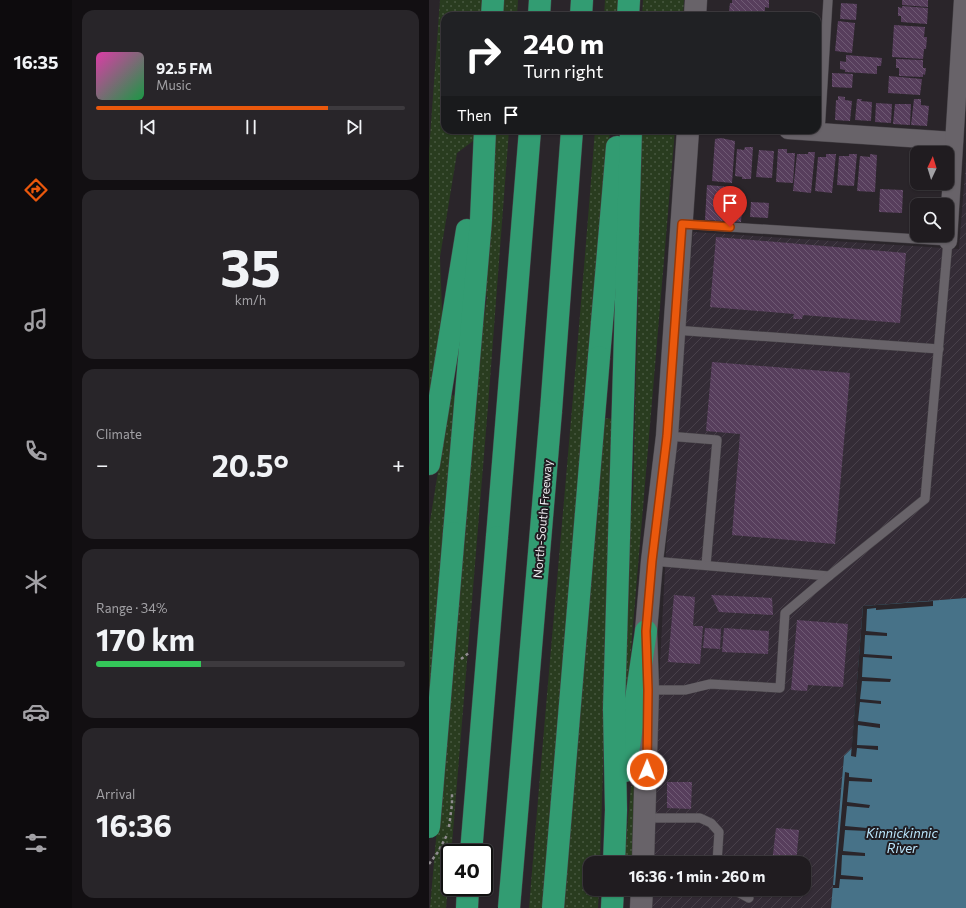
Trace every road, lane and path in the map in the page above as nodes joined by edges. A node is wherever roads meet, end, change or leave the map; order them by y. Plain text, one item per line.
1 (493, 0) edge
2 (540, 0) edge
3 (582, 0) edge
4 (629, 0) edge
5 (634, 0) edge
6 (696, 0) edge
7 (828, 0) edge
8 (963, 0) edge
9 (492, 12) edge
10 (539, 12) edge
11 (581, 12) edge
12 (628, 12) edge
13 (634, 12) edge
14 (695, 12) edge
15 (821, 116) edge
16 (821, 132) edge
17 (483, 134) edge
18 (484, 134) edge
19 (530, 134) edge
20 (572, 134) edge
21 (618, 134) edge
22 (631, 134) edge
23 (688, 134) edge
24 (954, 141) junction
25 (951, 198) edge
26 (682, 224) junction
27 (910, 239) edge
28 (948, 242) edge
29 (674, 330) junction
30 (939, 349) junction
31 (667, 436) junction
32 (429, 464) edge
33 (652, 561) junction
34 (705, 565) junction
35 (829, 576) junction
36 (646, 631) junction
37 (648, 690) junction
38 (616, 810) junction
39 (645, 818) junction
40 (429, 827) edge
41 (472, 844) edge
42 (614, 856) edge
43 (643, 856) edge
44 (717, 856) edge
45 (468, 896) edge
46 (642, 896) edge
47 (745, 896) edge
48 (749, 898) dead end
49 (467, 908) edge
50 (509, 908) edge
51 (553, 908) edge
52 (641, 908) edge

1 - 9 highway
2 - 10 highway
3 - 11 highway
4 - 12 highway
5 - 13 highway
6 - 14 street
7 - 15 lane
8 - 24 street
16 - 24 street
17 - 32 highway
18 - 40 highway, bridge
19 - 41 highway, bridge
20 - 50 highway, North-South Freeway, bridge
21 - 51 highway, bridge
22 - 38 highway
23 - 26 street
24 - 25 street
26 - 27 lane
26 - 29 street
28 - 30 lane
29 - 30 lane
29 - 31 street
30 - 35 lane
31 - 33 street
31 - 34 lane
33 - 34 lane
33 - 36 street
34 - 35 lane
35 - 37 lane
36 - 37 street
36 - 38 highway
37 - 39 street
38 - 42 highway
39 - 43 street
39 - 44 lane
45 - 49 highway
46 - 52 street
47 - 48 lane

